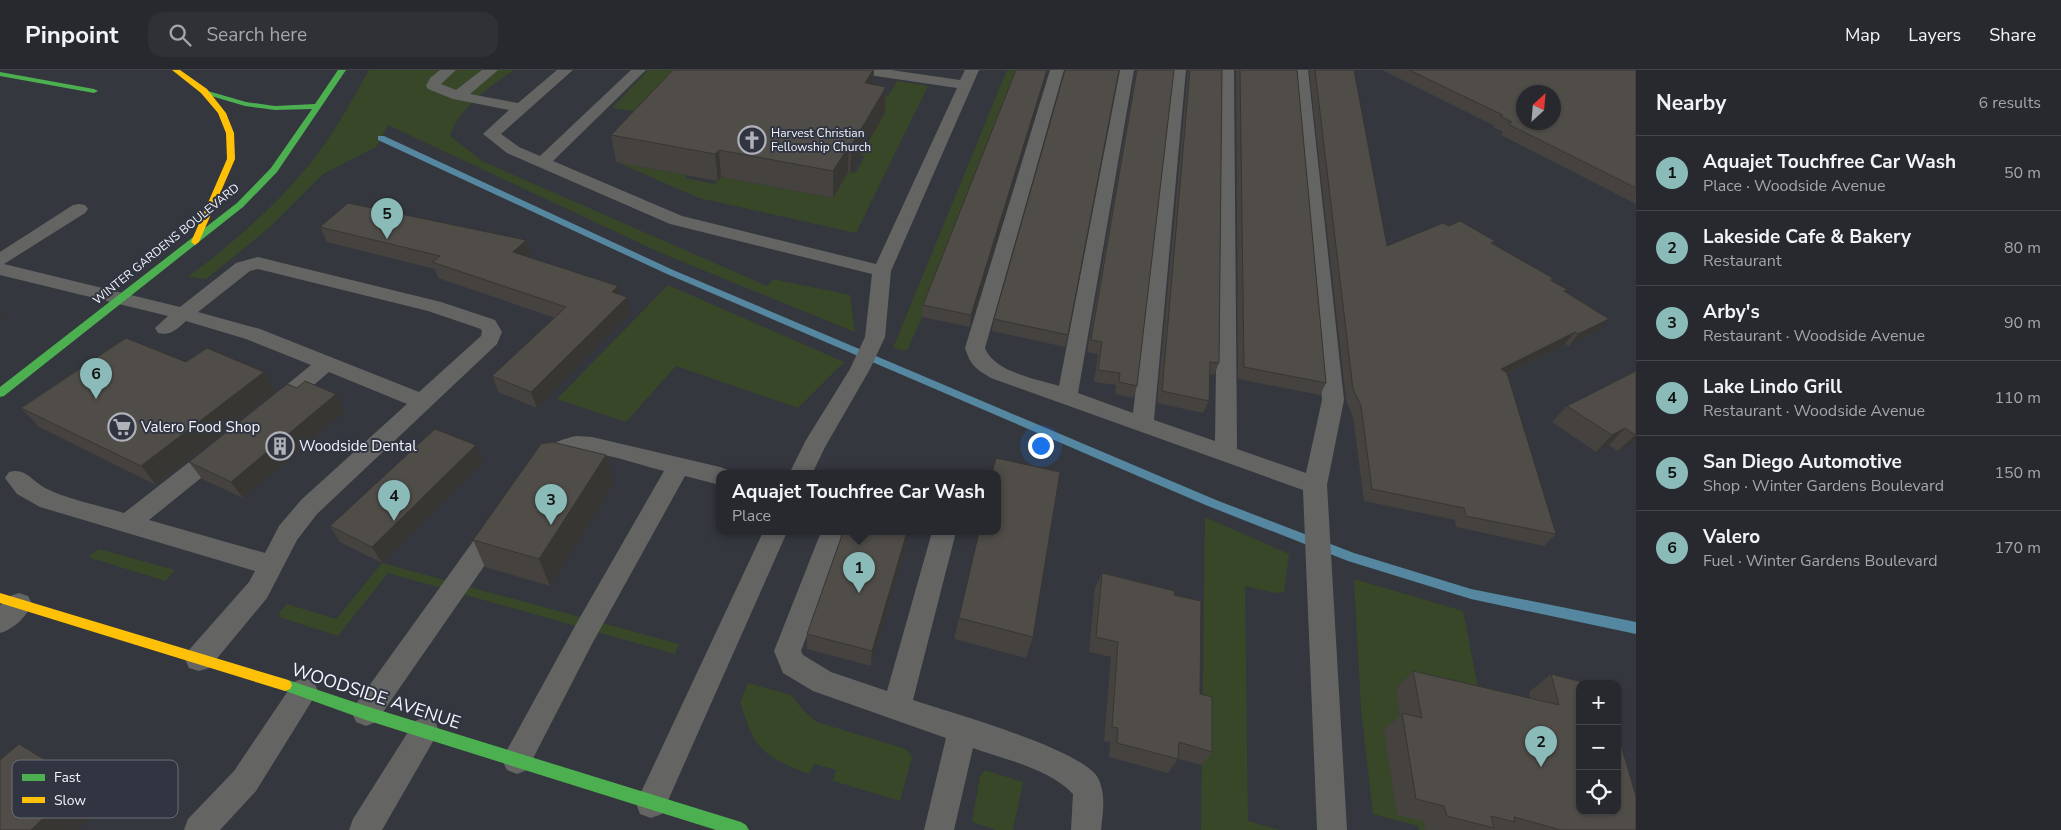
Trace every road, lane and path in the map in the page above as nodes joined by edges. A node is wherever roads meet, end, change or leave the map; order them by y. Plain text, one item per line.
1 (176, 70) edge
2 (342, 70) edge
3 (449, 70) edge
4 (492, 70) edge
5 (566, 70) edge
6 (639, 70) edge
7 (862, 70) edge
8 (1057, 70) edge
9 (1128, 70) edge
10 (1179, 70) edge
11 (1227, 70) edge
12 (1301, 70) edge
13 (0, 74) edge
14 (968, 78) edge
15 (94, 91) dead end
16 (204, 91) junction
17 (458, 96) junction
18 (318, 106) junction
19 (521, 108) junction
20 (542, 163) junction
21 (79, 208) dead end
22 (195, 242) junction
23 (0, 260) edge
24 (0, 269) edge
25 (882, 271) junction
26 (122, 298) junction
27 (183, 313) junction
28 (165, 328) dead end
29 (326, 364) junction
30 (0, 392) edge
31 (1068, 398) junction
32 (423, 402) junction
33 (265, 414) edge
34 (1143, 425) junction
35 (234, 438) edge
36 (1226, 455) junction
37 (680, 466) junction
38 (803, 470) edge
39 (716, 475) edge
40 (17, 478) dead end
41 (530, 480) edge
42 (1315, 496) junction
43 (508, 512) edge
44 (128, 523) junction
45 (774, 535) edge
46 (832, 535) edge
47 (943, 535) edge
48 (272, 566) junction
49 (10, 601) edge
50 (0, 622) edge
51 (198, 659) junction
52 (304, 691) junction
53 (897, 708) junction
54 (366, 713) junction
55 (425, 731) junction
56 (962, 731) junction
57 (517, 760) junction
58 (651, 803) junction
59 (199, 830) edge
60 (364, 830) edge
61 (741, 830) edge
62 (939, 830) edge
63 (1086, 830) edge
64 (1332, 830) edge

1 - 16 main road
2 - 18 main road, WINTER GARDENS BOULEVARD
3 - 17 lane
4 - 17 lane
5 - 19 lane
6 - 20 lane
7 - 14 lane
8 - 31 lane
9 - 31 lane
10 - 34 lane
11 - 36 lane
12 - 42 lane
13 - 15 main road
14 - 25 lane
16 - 18 main road
16 - 22 main road
17 - 19 lane
18 - 22 main road, WINTER GARDENS BOULEVARD
19 - 20 lane
20 - 25 lane
21 - 23 lane
22 - 26 main road, WINTER GARDENS BOULEVARD
24 - 26 lane
25 - 38 lane
26 - 27 lane
26 - 30 main road, WINTER GARDENS BOULEVARD
27 - 28 lane
27 - 29 lane
27 - 32 lane
29 - 32 lane
29 - 33 lane
31 - 34 lane
32 - 48 lane
34 - 36 lane
35 - 44 lane
36 - 42 lane
37 - 39 lane
37 - 41 lane
37 - 57 lane
40 - 44 lane
42 - 64 lane
43 - 54 lane
44 - 48 lane
45 - 58 lane
46 - 53 lane
47 - 53 lane
48 - 51 lane
49 - 50 lane
49 - 51 main road, WOODSIDE AVENUE
51 - 52 main road, WOODSIDE AVENUE
52 - 54 main road, WOODSIDE AVENUE
52 - 59 lane
53 - 56 lane
54 - 55 main road, WOODSIDE AVENUE
55 - 57 main road, WOODSIDE AVENUE
55 - 60 lane
56 - 62 lane
56 - 63 lane
57 - 58 main road, WOODSIDE AVENUE
58 - 61 main road, WOODSIDE AVENUE

